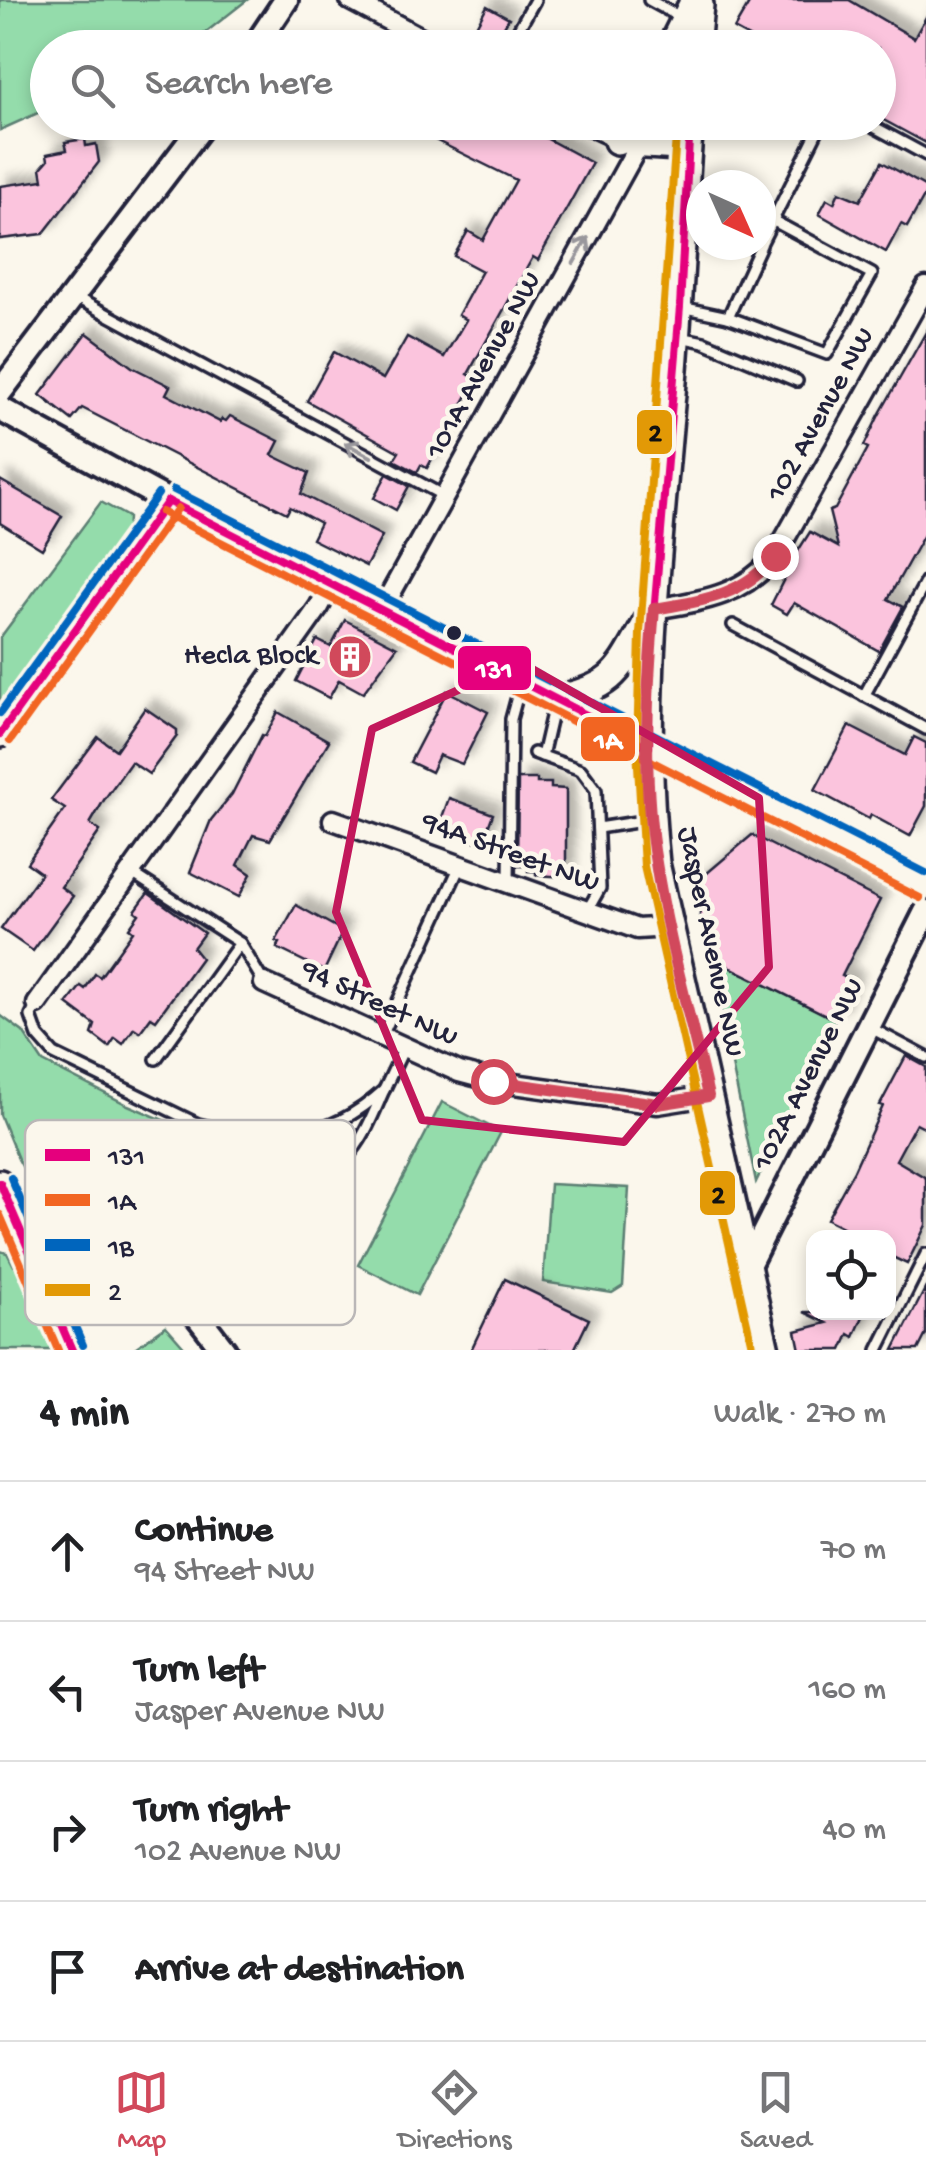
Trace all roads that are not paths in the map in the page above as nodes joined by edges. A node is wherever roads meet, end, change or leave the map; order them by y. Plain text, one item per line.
1 (286, 0) edge
2 (350, 0) edge
3 (535, 0) edge
4 (649, 0) edge
5 (695, 19) edge
6 (266, 30) edge
7 (406, 30) edge
8 (518, 30) edge
9 (896, 139) edge
10 (192, 140) edge
11 (625, 140) edge
12 (640, 140) edge
13 (688, 140) edge
14 (813, 140) edge
15 (687, 151) junction
16 (926, 155) edge
17 (776, 212) edge
18 (776, 222) edge
19 (754, 260) edge
20 (926, 287) edge
21 (75, 297) junction
22 (680, 307) junction
23 (728, 317) junction
24 (678, 336) junction
25 (797, 381) dead end
26 (0, 392) edge
27 (0, 408) edge
28 (444, 496) junction
29 (168, 501) junction
30 (926, 582) edge
31 (331, 585) junction
32 (654, 609) junction
33 (381, 610) junction
34 (733, 625) dead end
35 (521, 681) junction
36 (864, 696) junction
37 (555, 698) junction
38 (926, 728) edge
39 (0, 734) edge
40 (650, 747) junction
41 (333, 820) dead end
42 (651, 820) junction
43 (598, 828) junction
44 (460, 866) junction
45 (132, 873) junction
46 (508, 883) junction
47 (926, 887) edge
48 (586, 911) junction
49 (926, 912) edge
50 (670, 926) junction
51 (240, 943) junction
52 (264, 983) joint
53 (36, 1004) joint
54 (868, 1026) junction
55 (381, 1037) junction
56 (404, 1048) junction
57 (926, 1057) edge
58 (156, 1059) dead end
59 (384, 1090) junction
60 (708, 1096) junction
61 (190, 1120) edge
62 (343, 1120) edge
63 (355, 1149) edge
64 (0, 1183) edge
65 (25, 1240) edge
66 (926, 1254) edge
67 (748, 1266) junction
68 (62, 1325) edge
69 (203, 1325) edge
70 (72, 1350) edge
71 (224, 1350) edge
72 (766, 1350) edge
73 (878, 1350) edge

1 - 6 street
2 - 7 street
3 - 8 lane
4 - 5 lane
9 - 16 lane
10 - 21 street
28 -> 11 street, 101A Avenue NW
12 - 15 street
13 - 15 main road, Jasper Avenue NW
14 - 17 lane
15 - 22 main road, Jasper Avenue NW
18 - 23 lane
19 - 23 lane
20 - 32 street, 102 Avenue NW
21 - 26 street
28 -> 21 lane
22 - 23 lane
22 - 24 main road, Jasper Avenue NW
24 - 25 lane
24 - 32 main road, Jasper Avenue NW
27 - 29 street
28 - 33 street, 101A Avenue NW
29 - 31 main road
29 - 39 main road
30 - 36 lane
31 - 33 main road
31 - 45 street
32 - 37 main road
32 - 40 main road, Jasper Avenue NW
33 - 35 main road
34 - 36 lane
35 - 37 main road
35 - 46 lane
36 - 38 lane
37 - 40 main road
37 - 43 lane
40 - 42 main road, Jasper Avenue NW
40 - 47 street
41 - 44 street, 94A Street NW
42 - 43 lane
42 - 50 main road, Jasper Avenue NW
43 - 48 lane
44 - 46 street, 94A Street NW
44 - 55 lane
45 - 51 lane
45 - 53 street
46 - 48 street, 94A Street NW
48 - 50 street, 94A Street NW
49 - 54 street, 102A Avenue NW
50 - 60 main road, Jasper Avenue NW
51 - 52 lane
51 - 58 lane
52 - 55 street, 94 Street NW
53 - 61 lane
54 - 57 lane
54 - 67 street, 102A Avenue NW
55 - 56 street, 94 Street NW
56 - 59 lane
56 - 60 street, 94 Street NW
59 - 62 lane
59 - 63 lane
60 - 67 main road, Jasper Avenue NW
64 - 65 main road
66 - 73 lane
67 - 72 main road, Jasper Avenue NW
68 - 70 main road
69 - 71 street

